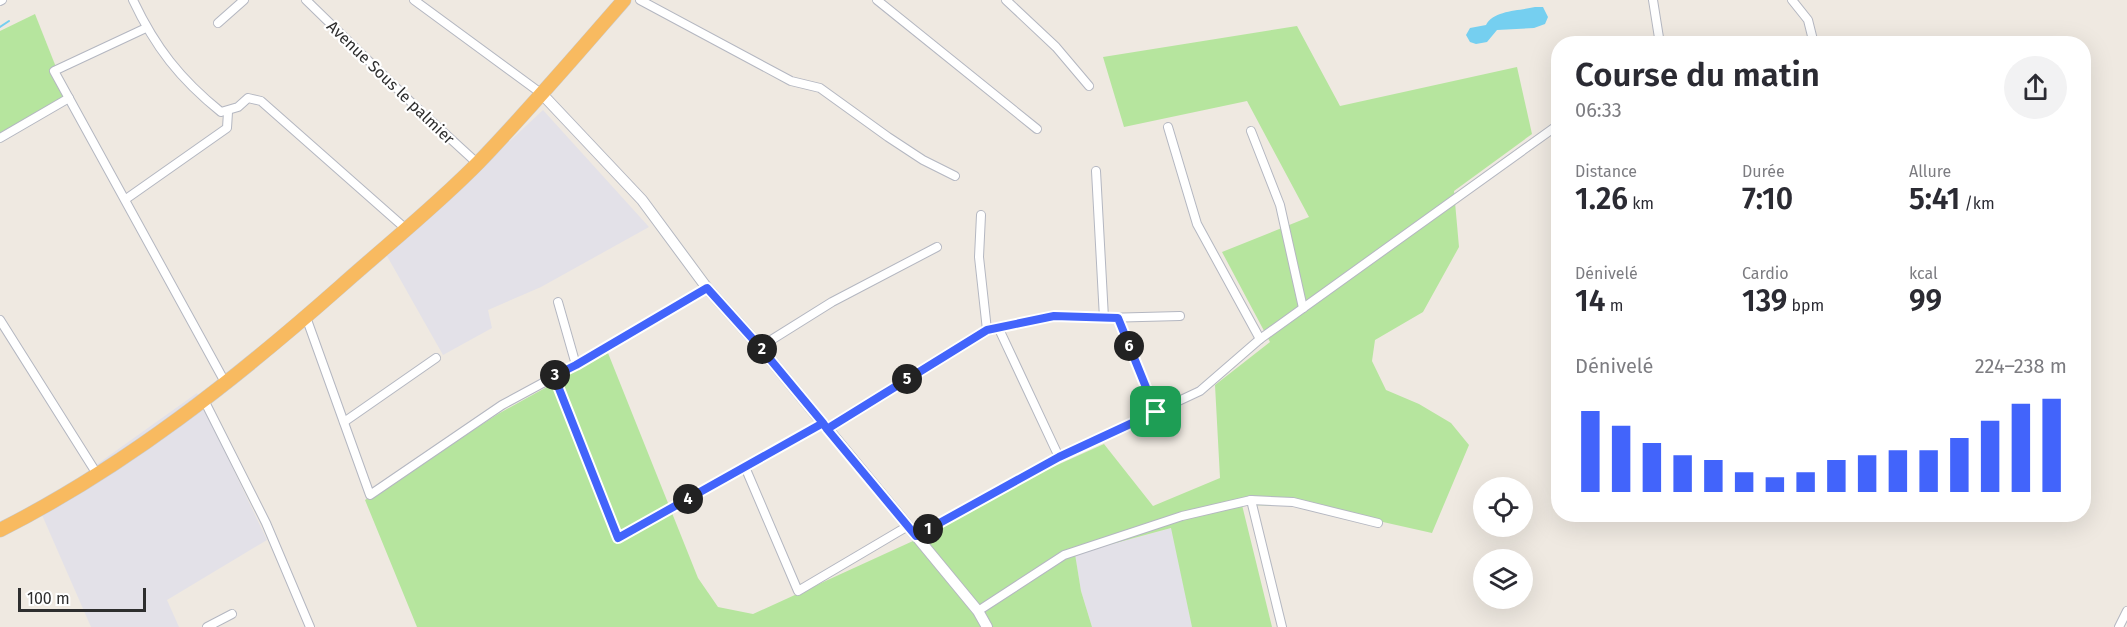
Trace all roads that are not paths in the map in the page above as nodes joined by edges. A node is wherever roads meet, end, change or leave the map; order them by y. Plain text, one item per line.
1 (132, 0) edge
2 (244, 0) edge
3 (306, 0) edge
4 (414, 0) edge
5 (624, 0) edge
6 (640, 0) edge
7 (877, 0) edge
8 (1006, 0) edge
9 (1653, 0) edge
10 (1792, 0) edge
11 (218, 23) dead end
12 (146, 28) junction
13 (1659, 36) edge
14 (1812, 36) edge
15 (1089, 86) dead end
16 (542, 94) junction
17 (69, 98) junction
18 (228, 112) junction
19 (1168, 127) dead end
20 (1037, 129) dead end
21 (1551, 130) edge
22 (1251, 131) dead end
23 (0, 138) edge
24 (477, 163) junction
25 (1096, 171) dead end
26 (955, 176) dead end
27 (126, 199) junction
28 (981, 215) dead end
29 (406, 229) junction
30 (937, 248) dead end
31 (707, 288) junction
32 (558, 302) dead end
33 (1304, 308) junction
34 (1180, 316) dead end
35 (306, 317) junction
36 (1104, 318) junction
37 (1118, 318) junction
38 (1, 325) edge
39 (998, 327) junction
40 (987, 330) junction
41 (1260, 339) junction
42 (760, 347) junction
43 (436, 357) dead end
44 (576, 365) junction
45 (554, 376) junction
46 (226, 384) junction
47 (204, 400) junction
48 (1156, 412) junction
49 (344, 422) junction
50 (825, 426) junction
51 (1059, 457) junction
52 (744, 467) junction
53 (98, 474) junction
54 (1251, 500) junction
55 (1378, 523) dead end
56 (908, 526) junction
57 (0, 530) edge
58 (916, 536) junction
59 (978, 611) junction
60 (2127, 611) edge
61 (232, 614) dead end
62 (207, 627) edge
63 (310, 627) edge
64 (987, 627) edge
65 (1282, 627) edge
66 (2119, 627) edge

1 - 12 street
2 - 11 street
3 - 24 street, Avenue Sous le palmier
4 - 16 street
5 - 16 highway
6 - 26 street
7 - 20 street
8 - 15 street
9 - 13 street
10 - 14 street
12 - 17 street
12 - 18 street
16 - 24 highway
16 - 31 street
17 - 23 street
17 - 27 street
18 - 27 street
18 - 29 street
19 - 41 street
21 - 33 street
22 - 33 street
24 - 29 highway
25 - 36 street
27 - 46 street
28 - 40 street
29 - 35 highway
30 - 42 street
31 - 42 street
31 - 44 street
32 - 44 street
33 - 41 street
34 - 37 street
35 - 46 highway
35 - 49 street
36 - 37 street
36 - 39 street
37 - 48 street
38 - 53 street
39 - 40 street
39 - 51 street
40 - 50 street
41 - 48 street
42 - 50 street
43 - 49 street
44 - 45 street
45 - 49 street
45 - 52 street
46 - 47 highway
47 - 53 highway
47 - 63 street
48 - 51 street
50 - 52 street
50 - 56 street
51 - 58 street
52 - 56 street
53 - 57 highway
54 - 55 street
54 - 59 street
54 - 65 street
56 - 58 street
58 - 59 street
59 - 64 street
60 - 66 street
61 - 62 street

